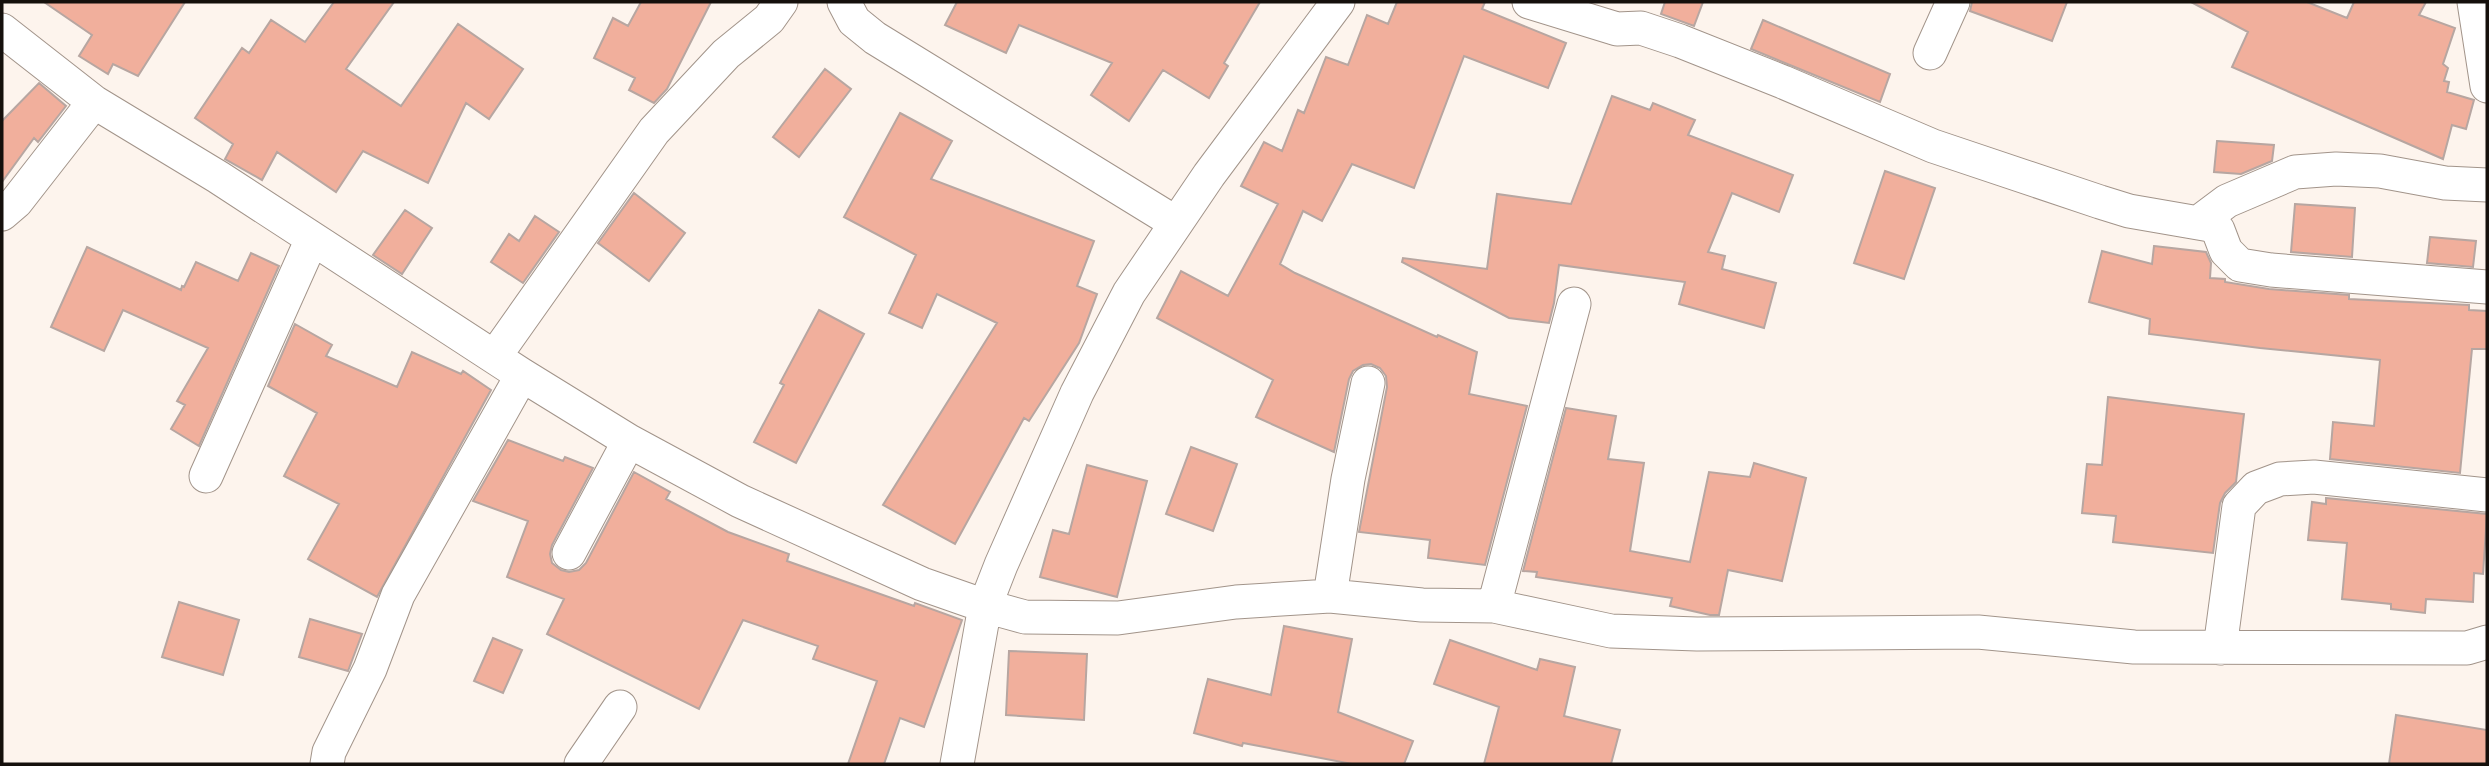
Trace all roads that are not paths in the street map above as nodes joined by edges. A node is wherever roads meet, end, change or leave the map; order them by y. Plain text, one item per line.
1 (781, 2) edge
2 (844, 2) edge
3 (1338, 2) edge
4 (1528, 2) edge
5 (1953, 2) edge
6 (2474, 2) edge
7 (2, 30) edge
8 (1930, 53) dead end
9 (2487, 86) edge
10 (94, 102) junction
11 (2487, 185) edge
12 (2, 214) edge
13 (2199, 222) junction
14 (1177, 223) junction
15 (312, 239) junction
16 (2487, 287) edge
17 (1574, 303) dead end
18 (495, 356) junction
19 (522, 375) junction
20 (1368, 383) dead end
21 (629, 441) junction
22 (206, 476) dead end
23 (2487, 495) edge
24 (569, 553) dead end
25 (1330, 596) junction
26 (985, 606) junction
27 (1494, 606) junction
28 (2487, 642) edge
29 (2220, 648) junction
30 (620, 707) dead end
31 (327, 764) edge
32 (581, 764) edge
33 (957, 764) edge

1 - 18 street
2 - 14 street
3 - 14 street
4 - 13 street
5 - 8 street
6 - 9 street
7 - 10 street
10 - 12 street
10 - 15 street
11 - 13 street
13 - 16 street
14 - 26 street
15 - 18 street
15 - 22 street
17 - 27 street
18 - 19 street
19 - 21 street
19 - 31 street
20 - 25 street
21 - 24 street
21 - 26 street
23 - 29 street
25 - 26 street
25 - 27 street
26 - 33 street
27 - 29 street
28 - 29 street
30 - 32 street

